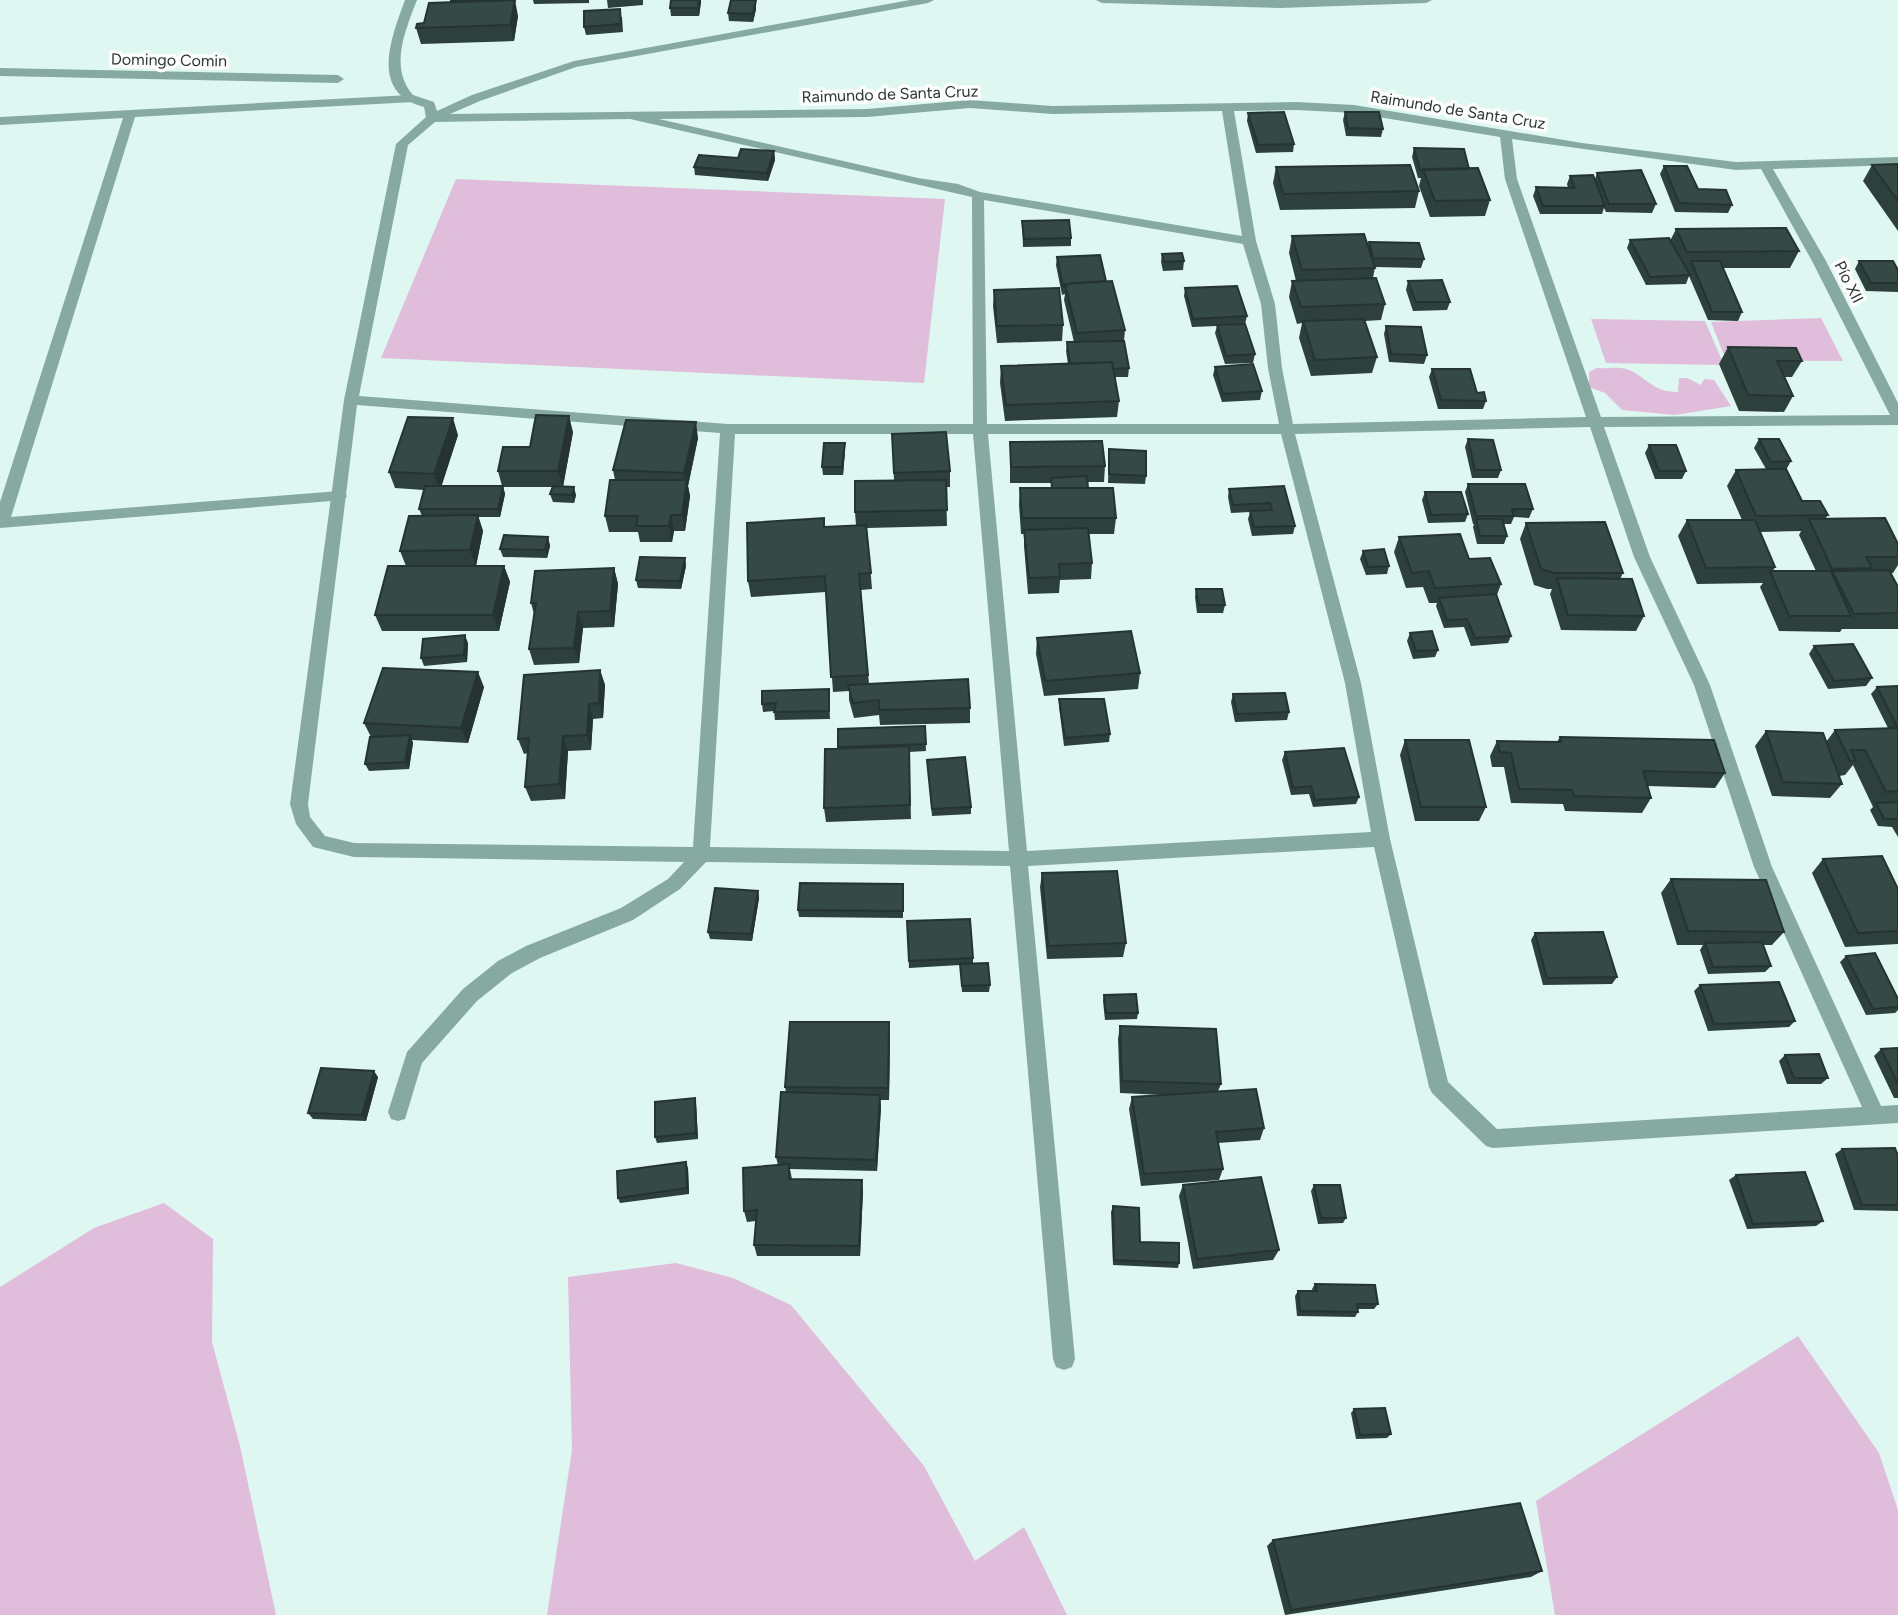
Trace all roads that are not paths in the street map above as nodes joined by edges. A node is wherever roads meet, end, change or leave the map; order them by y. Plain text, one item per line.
1 (411, 0) edge
2 (928, 0) edge
3 (1102, 0) edge
4 (1426, 0) edge
5 (0, 72) edge
6 (338, 79) dead end
7 (410, 99) junction
8 (1227, 106) junction
9 (130, 114) junction
10 (622, 114) junction
11 (432, 118) junction
12 (0, 121) edge
13 (1505, 132) junction
14 (1898, 161) edge
15 (1765, 165) junction
16 (978, 195) junction
17 (1249, 241) junction
18 (351, 400) junction
19 (1898, 418) edge
20 (1595, 423) junction
21 (728, 429) junction
22 (1287, 429) junction
23 (980, 430) junction
24 (339, 496) junction
25 (0, 523) edge
26 (1381, 839) junction
27 (701, 856) junction
28 (1016, 859) junction
29 (398, 1112) dead end
30 (1898, 1114) edge
31 (1876, 1116) junction
32 (1064, 1359) dead end

1 - 7 street
2 - 11 street
3 - 4 street
5 - 6 street, Domingo Comin
7 - 9 street
7 - 11 street
8 - 10 street, Raimundo de Santa Cruz
8 - 13 street, Raimundo de Santa Cruz
8 - 17 street
9 - 12 street
9 - 25 street
10 - 11 street, Raimundo de Santa Cruz
10 - 16 street
11 - 18 street
13 - 15 street, Raimundo de Santa Cruz
13 - 20 street
14 - 15 street, Raimundo de Santa Cruz
15 - 19 street, Pío XII
16 - 17 street
16 - 23 street
17 - 22 street
18 - 21 street
18 - 24 street
19 - 20 street
20 - 22 street
20 - 31 street
21 - 23 street
21 - 27 street
22 - 23 street
22 - 26 street
23 - 28 street
24 - 25 street
24 - 27 street
26 - 28 street
26 - 31 street
27 - 28 street
27 - 29 street
28 - 32 street
30 - 31 street

